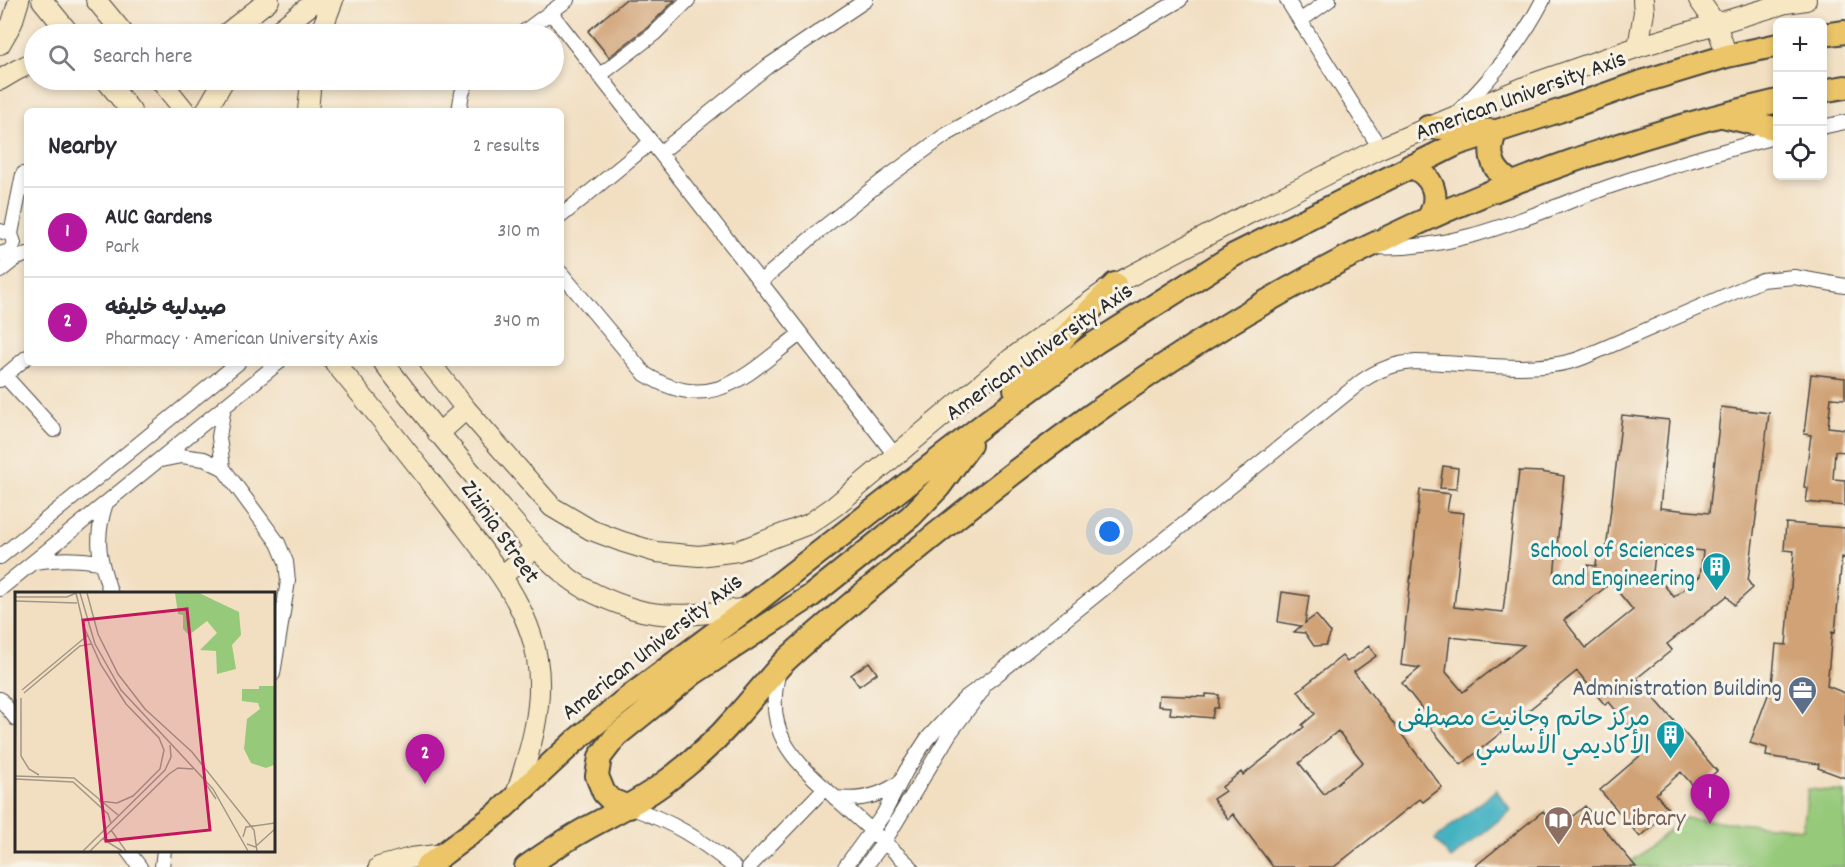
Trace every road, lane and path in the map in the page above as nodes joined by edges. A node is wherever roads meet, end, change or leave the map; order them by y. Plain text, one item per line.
1 (19, 0) edge
2 (42, 0) edge
3 (96, 0) edge
4 (269, 0) edge
5 (317, 0) edge
6 (333, 0) edge
7 (567, 0) edge
8 (688, 0) edge
9 (866, 0) edge
10 (1180, 0) edge
11 (1287, 0) edge
12 (1329, 0) edge
13 (1543, 0) edge
14 (1643, 0) edge
15 (1699, 0) edge
16 (1806, 0) edge
17 (551, 12) junction
18 (249, 16) junction
19 (1300, 21) junction
20 (62, 24) edge
21 (116, 24) edge
22 (239, 24) edge
23 (255, 24) edge
24 (287, 24) edge
25 (324, 24) edge
26 (534, 24) edge
27 (560, 24) edge
28 (1716, 24) junction
29 (564, 29) edge
30 (1845, 32) edge
31 (1827, 34) edge
32 (0, 44) edge
33 (1773, 46) edge
34 (1638, 47) junction
35 (1727, 56) junction
36 (24, 66) edge
37 (599, 76) junction
38 (0, 80) edge
39 (1845, 87) edge
40 (114, 90) edge
41 (168, 90) edge
42 (218, 90) edge
43 (310, 90) edge
44 (463, 90) edge
45 (1827, 90) edge
46 (1773, 102) edge
47 (129, 108) edge
48 (183, 108) edge
49 (208, 108) edge
50 (308, 108) edge
51 (460, 108) edge
52 (1718, 115) junction
53 (1455, 116) junction
54 (1845, 122) edge
55 (1827, 126) edge
56 (1428, 127) junction
57 (1773, 128) edge
58 (1496, 132) junction
59 (1773, 137) edge
60 (1380, 147) junction
61 (655, 148) junction
62 (1410, 166) junction
63 (23, 174) dead end
64 (1513, 183) junction
65 (564, 214) edge
66 (1428, 219) junction
67 (6, 232) edge
68 (1369, 246) junction
69 (13, 255) edge
70 (0, 272) edge
71 (564, 277) edge
72 (760, 282) junction
73 (1115, 284) junction
74 (1845, 286) edge
75 (800, 334) junction
76 (24, 360) edge
77 (231, 366) edge
78 (274, 366) edge
79 (337, 366) edge
80 (386, 366) edge
81 (438, 366) edge
82 (3, 378) edge
83 (224, 406) junction
84 (466, 409) junction
85 (988, 421) junction
86 (54, 430) dead end
87 (438, 434) junction
88 (895, 455) junction
89 (158, 460) junction
90 (223, 468) junction
91 (106, 503) junction
92 (535, 548) junction
93 (0, 557) edge
94 (34, 562) junction
95 (100, 562) junction
96 (502, 576) junction
97 (0, 589) edge
98 (110, 592) edge
99 (748, 608) junction
100 (780, 667) junction
101 (274, 668) edge
102 (995, 676) junction
103 (0, 699) edge
104 (15, 715) edge
105 (901, 781) junction
106 (830, 793) junction
107 (515, 798) junction
108 (629, 807) junction
109 (872, 831) junction
110 (884, 842) junction
111 (129, 852) edge
112 (164, 852) edge
113 (435, 861) edge
114 (140, 867) edge
115 (162, 867) edge
116 (379, 867) edge
117 (526, 867) edge
118 (734, 867) edge
119 (749, 867) edge
120 (845, 867) edge
121 (865, 867) edge
122 (911, 867) edge

1 - 32 street
2 - 20 street
3 - 21 street
4 - 18 street
5 - 24 street
6 - 25 street
7 - 17 street
8 - 37 street
9 - 61 street
10 - 72 street
11 - 19 street
12 - 19 street
13 - 53 street
14 - 34 street
15 - 28 street
16 - 28 street
17 - 26 street
17 - 27 street
18 - 22 street
18 - 23 street
19 - 60 street
28 - 34 street
28 - 35 street
29 - 37 street
30 - 31 main road
33 - 35 main road, American University Axis
34 - 53 street
35 - 58 main road, American University Axis
36 - 38 street
37 - 61 street
39 - 45 main road
40 - 47 street
41 - 48 street
42 - 49 street
43 - 50 street
44 - 51 street
46 - 52 main road
52 - 57 main road
52 - 64 main road
53 - 56 street
54 - 55 street
56 - 58 main road
56 - 60 street
58 - 62 main road, American University Axis
58 - 64 main road
59 - 68 street
60 - 73 street
61 - 65 street
61 - 72 street
62 - 66 main road
62 - 85 main road, American University Axis
63 - 67 street
64 - 66 main road
66 - 68 main road
67 - 69 street
68 - 100 main road
69 - 70 street
71 - 75 street
72 - 75 street
73 - 85 main road
73 - 88 street
74 - 102 street
75 - 88 street
76 - 82 street
77 - 93 street
78 - 83 street
79 - 96 street, Zizinia Street
80 - 87 street, Zizinia Street
81 - 84 street
82 - 86 street
83 - 89 street
83 - 90 street
84 - 87 street
84 - 88 street
85 - 99 main road, American University Axis
85 - 108 main road
87 - 92 street, Zizinia Street
89 - 90 street
89 - 91 street
90 - 101 street
91 - 94 street
91 - 95 street
92 - 96 street
92 - 99 street, Zizinia Street
94 - 95 street
94 - 97 street
95 - 98 street
96 - 107 street, Zizinia Street
99 - 107 main road, American University Axis
100 - 106 street
100 - 108 main road
102 - 105 street
102 - 110 street
103 - 104 street
105 - 106 street
105 - 109 street
106 - 109 street
106 - 119 street
107 - 113 main road, American University Axis
108 - 117 main road
108 - 118 street
109 - 110 street
109 - 120 street
110 - 121 street
110 - 122 street
111 - 114 street
112 - 115 street
113 - 116 street

